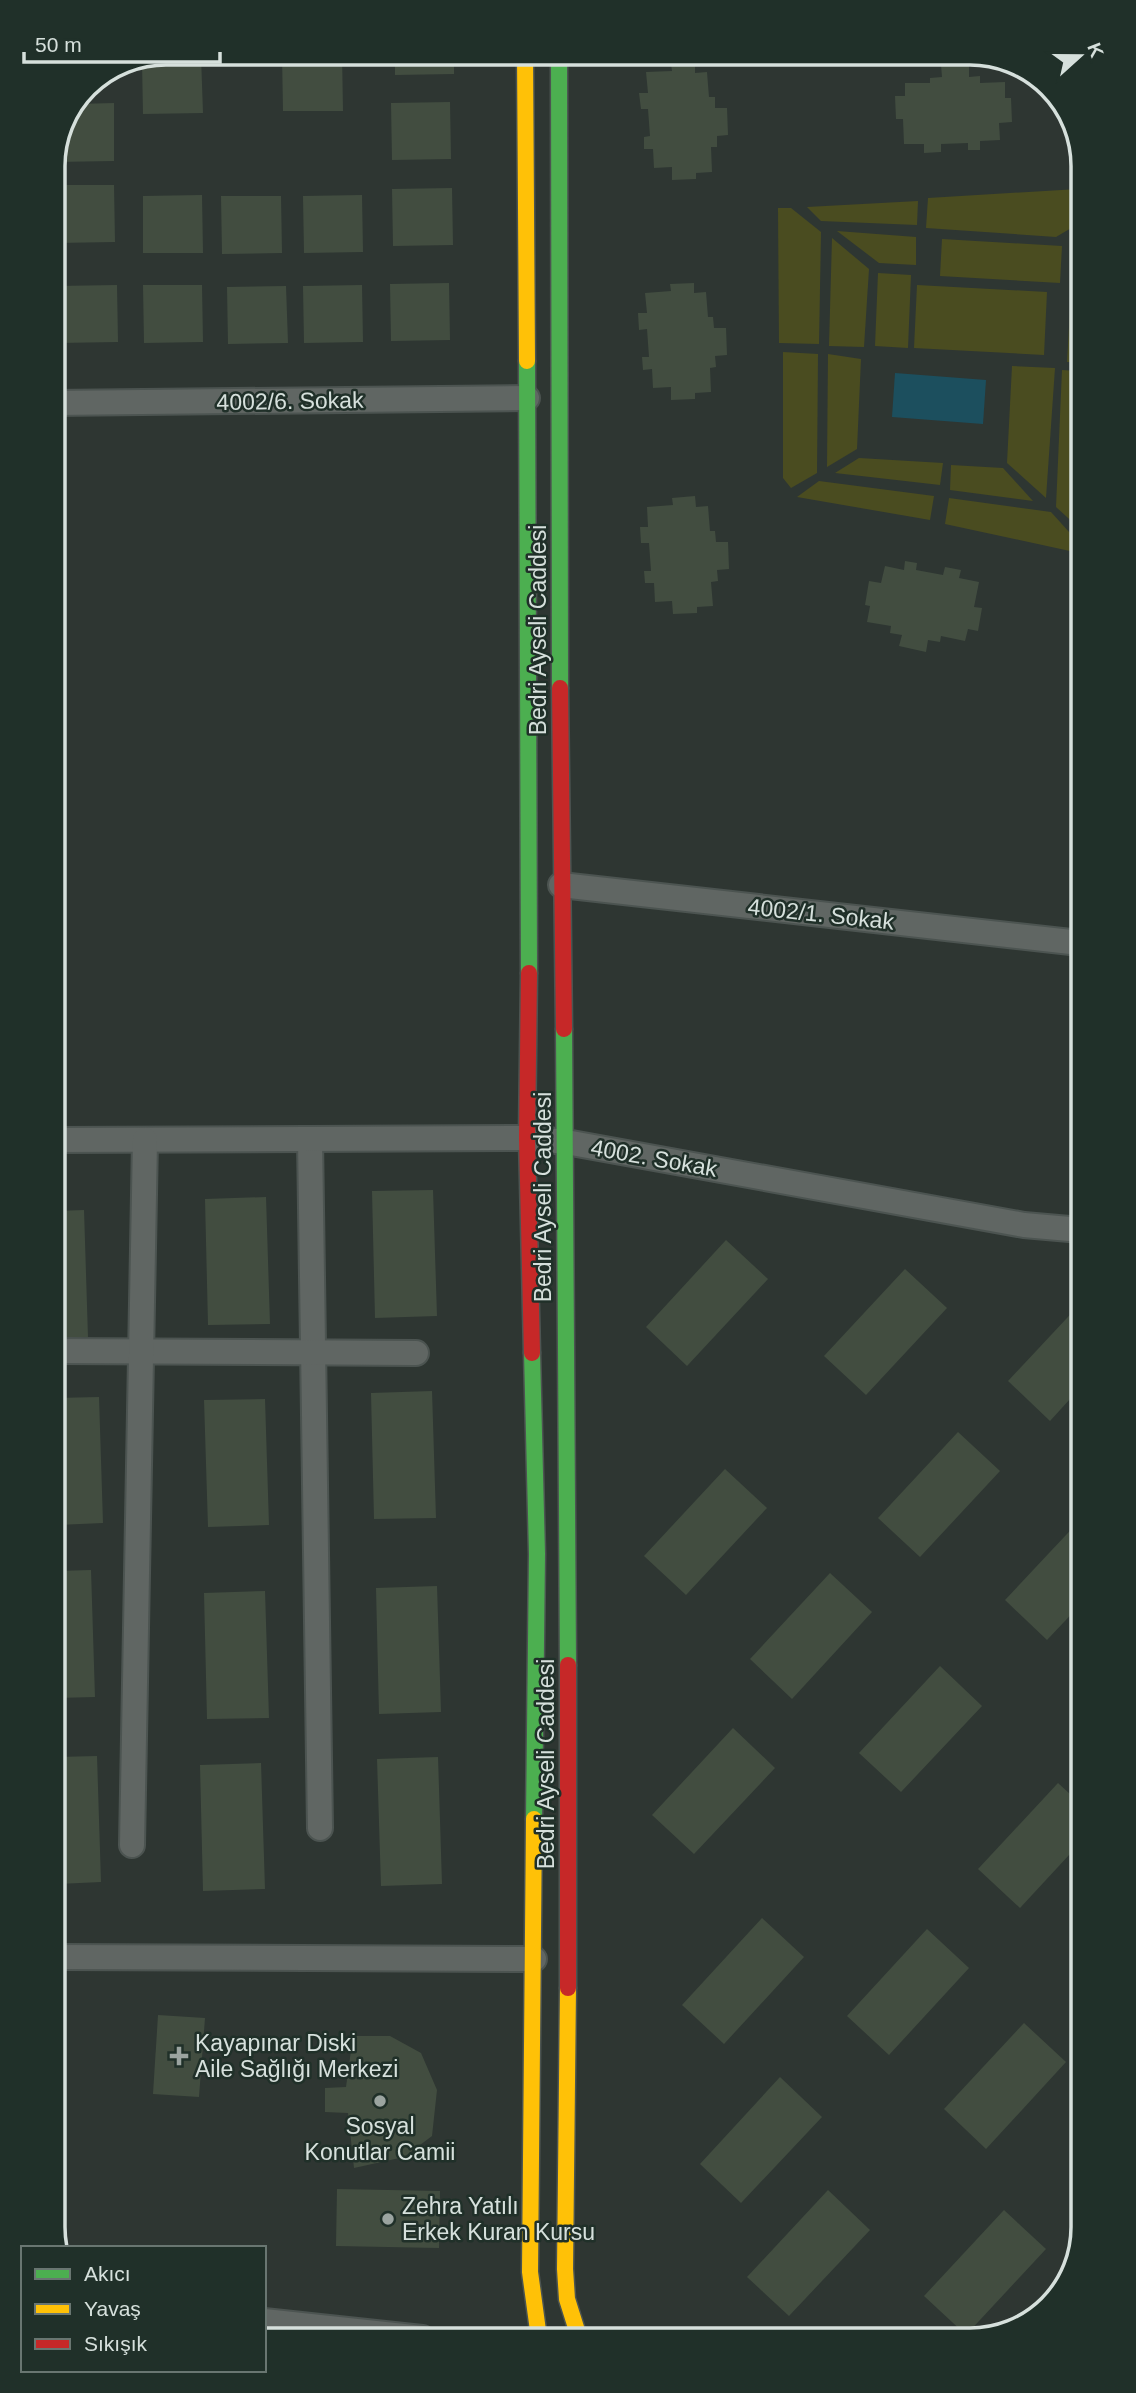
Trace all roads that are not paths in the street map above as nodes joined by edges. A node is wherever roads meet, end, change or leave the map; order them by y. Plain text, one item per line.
1 (525, 65) edge
2 (559, 65) edge
3 (527, 398) junction
4 (65, 403) edge
5 (561, 885) junction
6 (1071, 942) edge
7 (527, 1138) junction
8 (310, 1139) junction
9 (65, 1140) edge
10 (145, 1140) junction
11 (566, 1142) junction
12 (1071, 1229) edge
13 (65, 1351) edge
14 (141, 1351) junction
15 (313, 1352) junction
16 (416, 1353) dead end
17 (320, 1828) dead end
18 (132, 1846) dead end
19 (65, 1957) edge
20 (534, 1959) junction
21 (266, 2321) edge
22 (329, 2328) edge
23 (538, 2328) edge
24 (576, 2328) edge

1 - 3 main road, Bedri Ayseli Caddesi
2 - 5 main road, Bedri Ayseli Caddesi
3 - 4 street, 4002/6. Sokak
3 - 7 main road, Bedri Ayseli Caddesi
5 - 6 street, 4002/1. Sokak
5 - 11 main road, Bedri Ayseli Caddesi
7 - 8 street, 4002. Sokak
7 - 11 street, 4002. Sokak
7 - 20 main road, Bedri Ayseli Caddesi
8 - 10 street, 4002. Sokak
8 - 15 street
9 - 10 street, 4002. Sokak
10 - 14 street
11 - 12 street, 4002. Sokak
11 - 24 main road, Bedri Ayseli Caddesi
13 - 14 street
14 - 15 street
14 - 18 street
15 - 16 street
15 - 17 street
19 - 20 street
20 - 23 main road, Bedri Ayseli Caddesi
21 - 22 street

